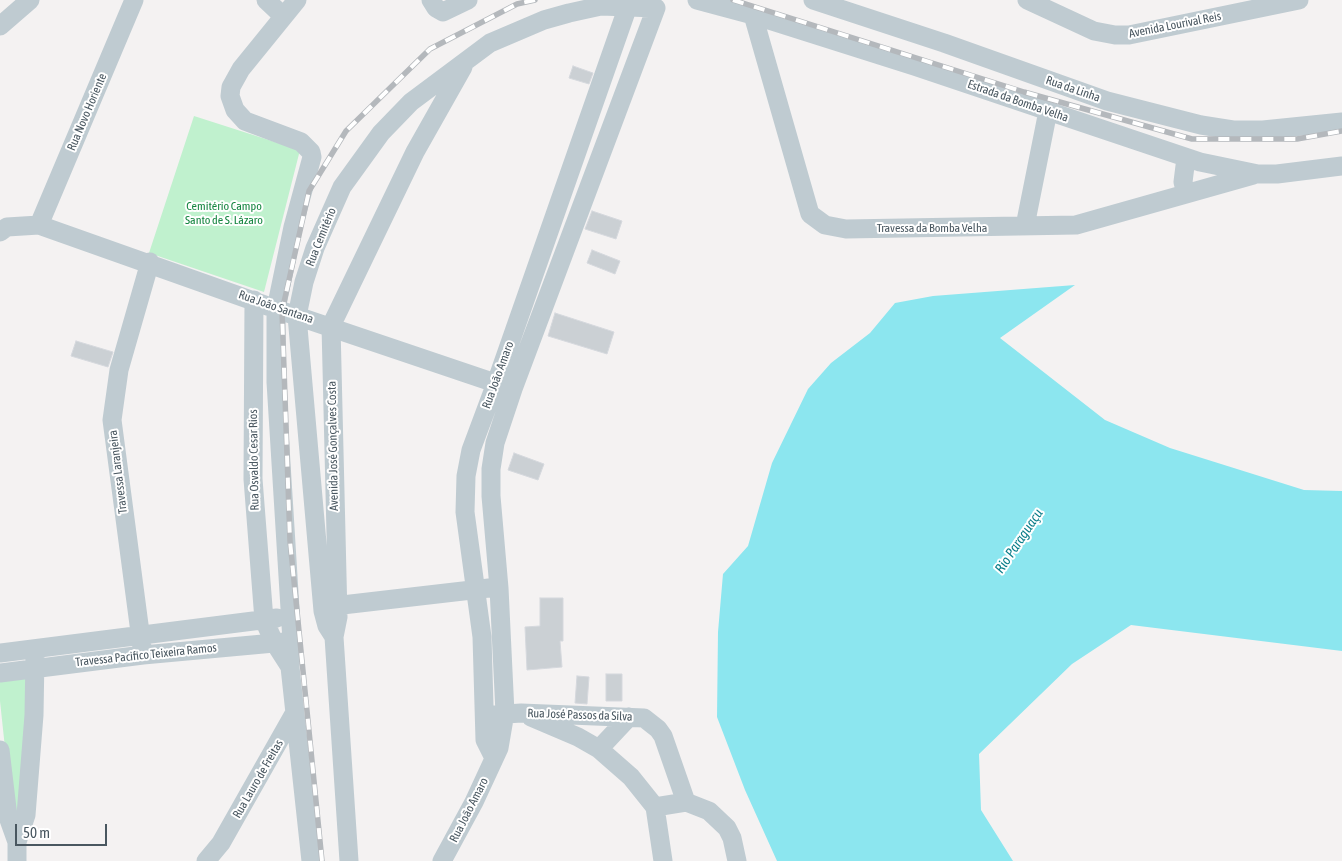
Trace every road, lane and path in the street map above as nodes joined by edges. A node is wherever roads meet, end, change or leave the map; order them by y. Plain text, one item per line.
1 (30, 0) edge
2 (134, 0) edge
3 (266, 0) edge
4 (297, 0) edge
5 (468, 0) edge
6 (698, 0) edge
7 (813, 0) edge
8 (1027, 0) edge
9 (1299, 0) edge
10 (661, 4) edge
11 (436, 6) edge
12 (628, 6) junction
13 (1223, 7) edge
14 (754, 15) junction
15 (283, 16) junction
16 (0, 26) edge
17 (466, 61) junction
18 (1048, 111) junction
19 (1342, 122) edge
20 (1186, 158) junction
21 (1342, 166) edge
22 (1258, 174) junction
23 (1186, 193) junction
24 (39, 225) junction
25 (2, 226) edge
26 (1025, 226) junction
27 (150, 262) junction
28 (254, 300) junction
29 (276, 309) junction
30 (297, 316) junction
31 (331, 326) junction
32 (504, 386) junction
33 (499, 588) junction
34 (476, 589) junction
35 (330, 606) junction
36 (290, 617) junction
37 (264, 620) junction
38 (140, 634) junction
39 (292, 641) junction
40 (274, 642) junction
41 (34, 648) junction
42 (0, 653) edge
43 (143, 655) junction
44 (36, 667) junction
45 (290, 667) junction
46 (0, 672) edge
47 (513, 713) junction
48 (294, 714) junction
49 (484, 716) junction
50 (630, 717) junction
51 (599, 749) junction
52 (0, 750) edge
53 (494, 758) junction
54 (686, 802) junction
55 (654, 807) junction
56 (17, 842) junction
57 (220, 852) edge
58 (17, 861) edge
59 (206, 861) edge
60 (311, 861) edge
61 (349, 861) edge
62 (442, 861) edge
63 (663, 861) edge
64 (737, 861) edge

1 - 16 street
2 - 24 street, Rua Novo Horiente
3 - 15 street
4 - 15 street
5 - 11 street
6 - 14 street, Estrada da Bomba Velha
7 - 19 street, Rua da Linha
8 - 13 street, Avenida Lourival Reis
9 - 13 street, Avenida Lourival Reis
10 - 12 street, Rua Cemitério
10 - 32 street, Rua João Amaro
12 - 17 street, Rua Cemitério
12 - 32 street, Rua João Amaro
14 - 18 street, Estrada da Bomba Velha
14 - 26 street, Travessa da Bomba Velha
15 - 29 street, Rua Cemitério
17 - 30 street, Rua Cemitério
17 - 31 street, Avenida José Gonçalves Costa
18 - 20 street, Estrada da Bomba Velha
18 - 26 street
20 - 22 street, Estrada da Bomba Velha
20 - 23 street
21 - 22 street, Estrada da Bomba Velha
22 - 23 street, Travessa da Bomba Velha
23 - 26 street, Travessa da Bomba Velha
24 - 25 street
24 - 27 street, Rua João Santana
27 - 28 street, Rua João Santana
27 - 38 street, Travessa Laranjeira
28 - 29 street, Rua João Santana
28 - 37 street, Rua Osvaldo Cesar Rios
29 - 30 street, Rua João Santana
29 - 36 street, Rua Osvaldo Cesar Rios
30 - 31 street, Rua João Santana
30 - 35 street, Rua Cemitério
31 - 32 street, Rua João Santana
31 - 35 street, Avenida José Gonçalves Costa
32 - 33 street, Rua João Amaro
32 - 34 street, Rua João Amaro
33 - 34 street
33 - 47 street, Rua João Amaro
34 - 35 street
34 - 49 street, Rua João Amaro
35 - 61 street, Rua Cemitério
36 - 37 street, Travessa Pacifico Teixeira Ramos
36 - 39 street, Rua Osvaldo Cesar Rios
37 - 38 street, Travessa Pacifico Teixeira Ramos
37 - 40 street, Rua Osvaldo Cesar Rios
38 - 41 street, Travessa Pacifico Teixeira Ramos
38 - 43 street, Travessa Laranjeira
39 - 40 street, Travessa Pacifico Teixeira Ramos
39 - 45 street, Rua Osvaldo Cesar Rios
40 - 43 street, Travessa Pacifico Teixeira Ramos
40 - 45 street, Rua Osvaldo Cesar Rios
41 - 42 street, Travessa Pacifico Teixeira Ramos
41 - 44 street
43 - 44 street, Travessa Pacifico Teixeira Ramos
44 - 46 street, Travessa Pacifico Teixeira Ramos
44 - 56 street
45 - 48 street, Rua Osvaldo Cesar Rios
47 - 49 street
47 - 50 street, Rua José Passos da Silva
47 - 51 street, Rua José Passos da Silva
47 - 53 street, Rua João Amaro
48 - 57 street, Rua Lauro de Freitas
48 - 60 street
49 - 53 street, Rua João Amaro
50 - 51 street
50 - 54 street, Rua José Passos da Silva
51 - 55 street, Rua José Passos da Silva
52 - 56 street
53 - 62 street, Rua João Amaro
54 - 55 street
54 - 64 street
55 - 63 street, Rua José Passos da Silva
56 - 58 street
57 - 59 street, Rua Lauro de Freitas

